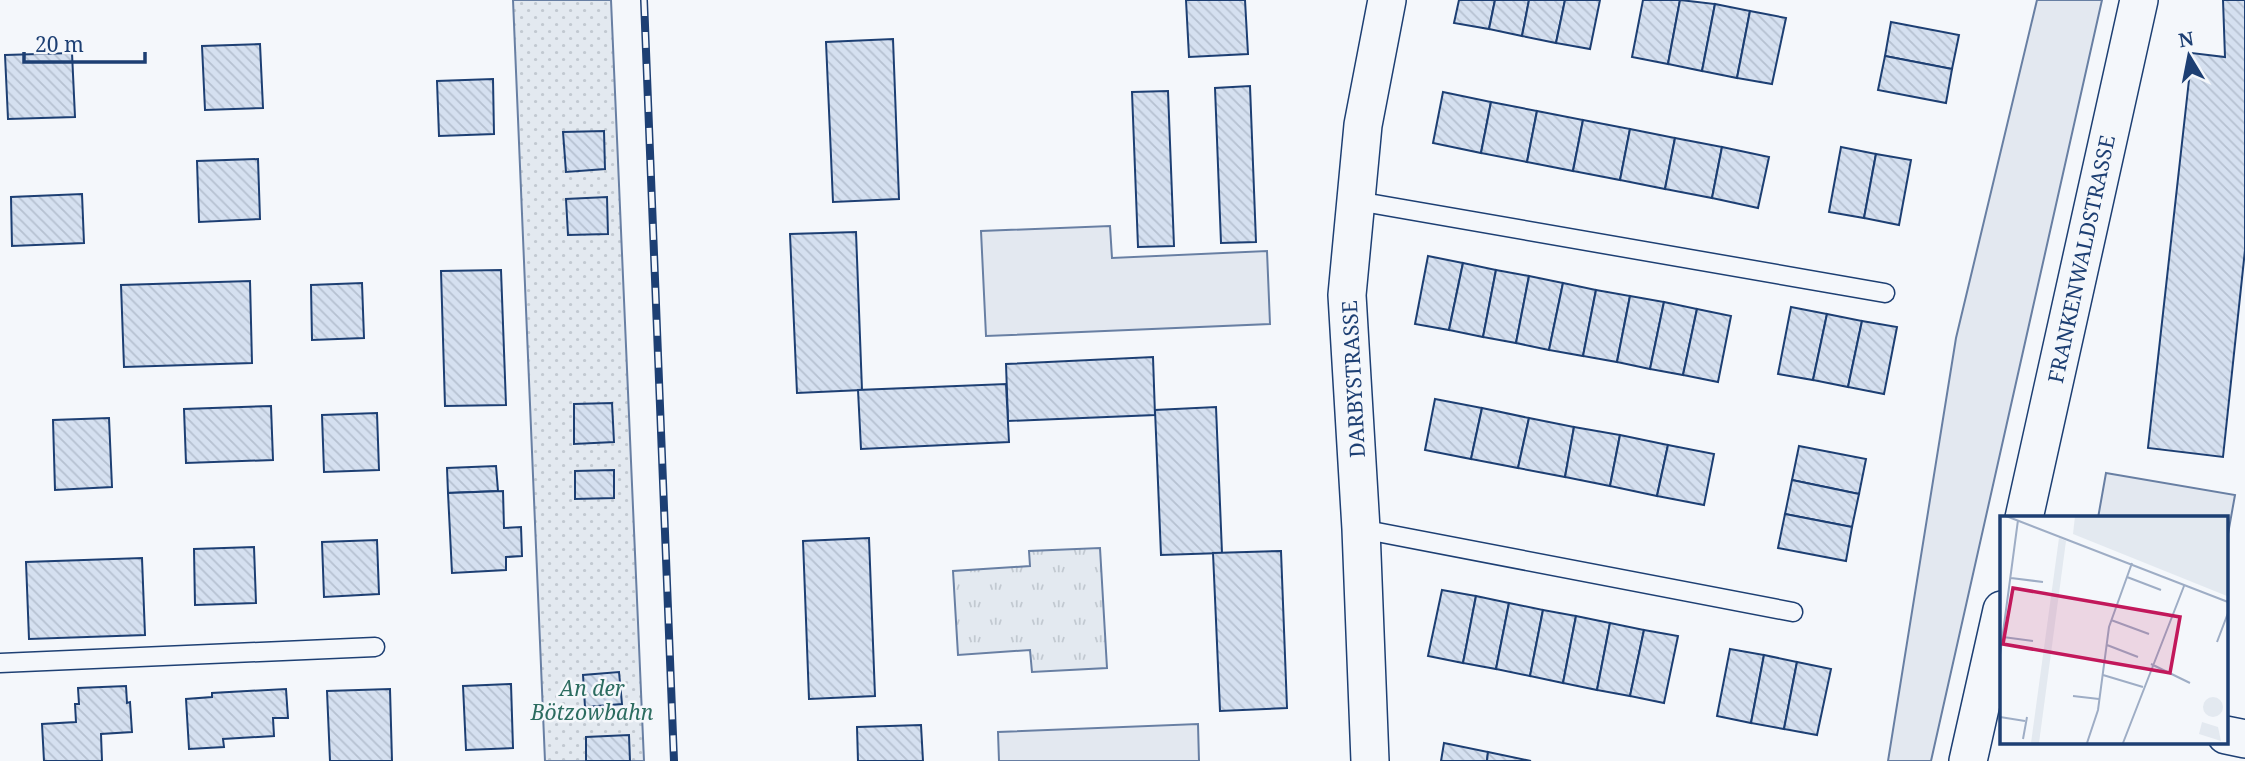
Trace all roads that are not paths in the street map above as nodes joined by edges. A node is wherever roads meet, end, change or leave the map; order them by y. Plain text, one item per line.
1 (1387, 0) edge
2 (2138, 0) edge
3 (1357, 201) junction
4 (1885, 293) dead end
5 (2024, 516) edge
6 (1361, 529) junction
7 (1793, 612) dead end
8 (2000, 627) edge
9 (374, 647) dead end
10 (0, 663) edge
11 (1993, 686) edge
12 (1370, 761) edge
13 (1968, 761) edge

1 - 3 street, DARBYSTRASSE
2 - 5 street, FRANKENWALDSTRASSE
3 - 4 lane
3 - 6 street, DARBYSTRASSE
6 - 7 lane
6 - 12 street, DARBYSTRASSE
8 - 11 street
9 - 10 lane
11 - 13 street

